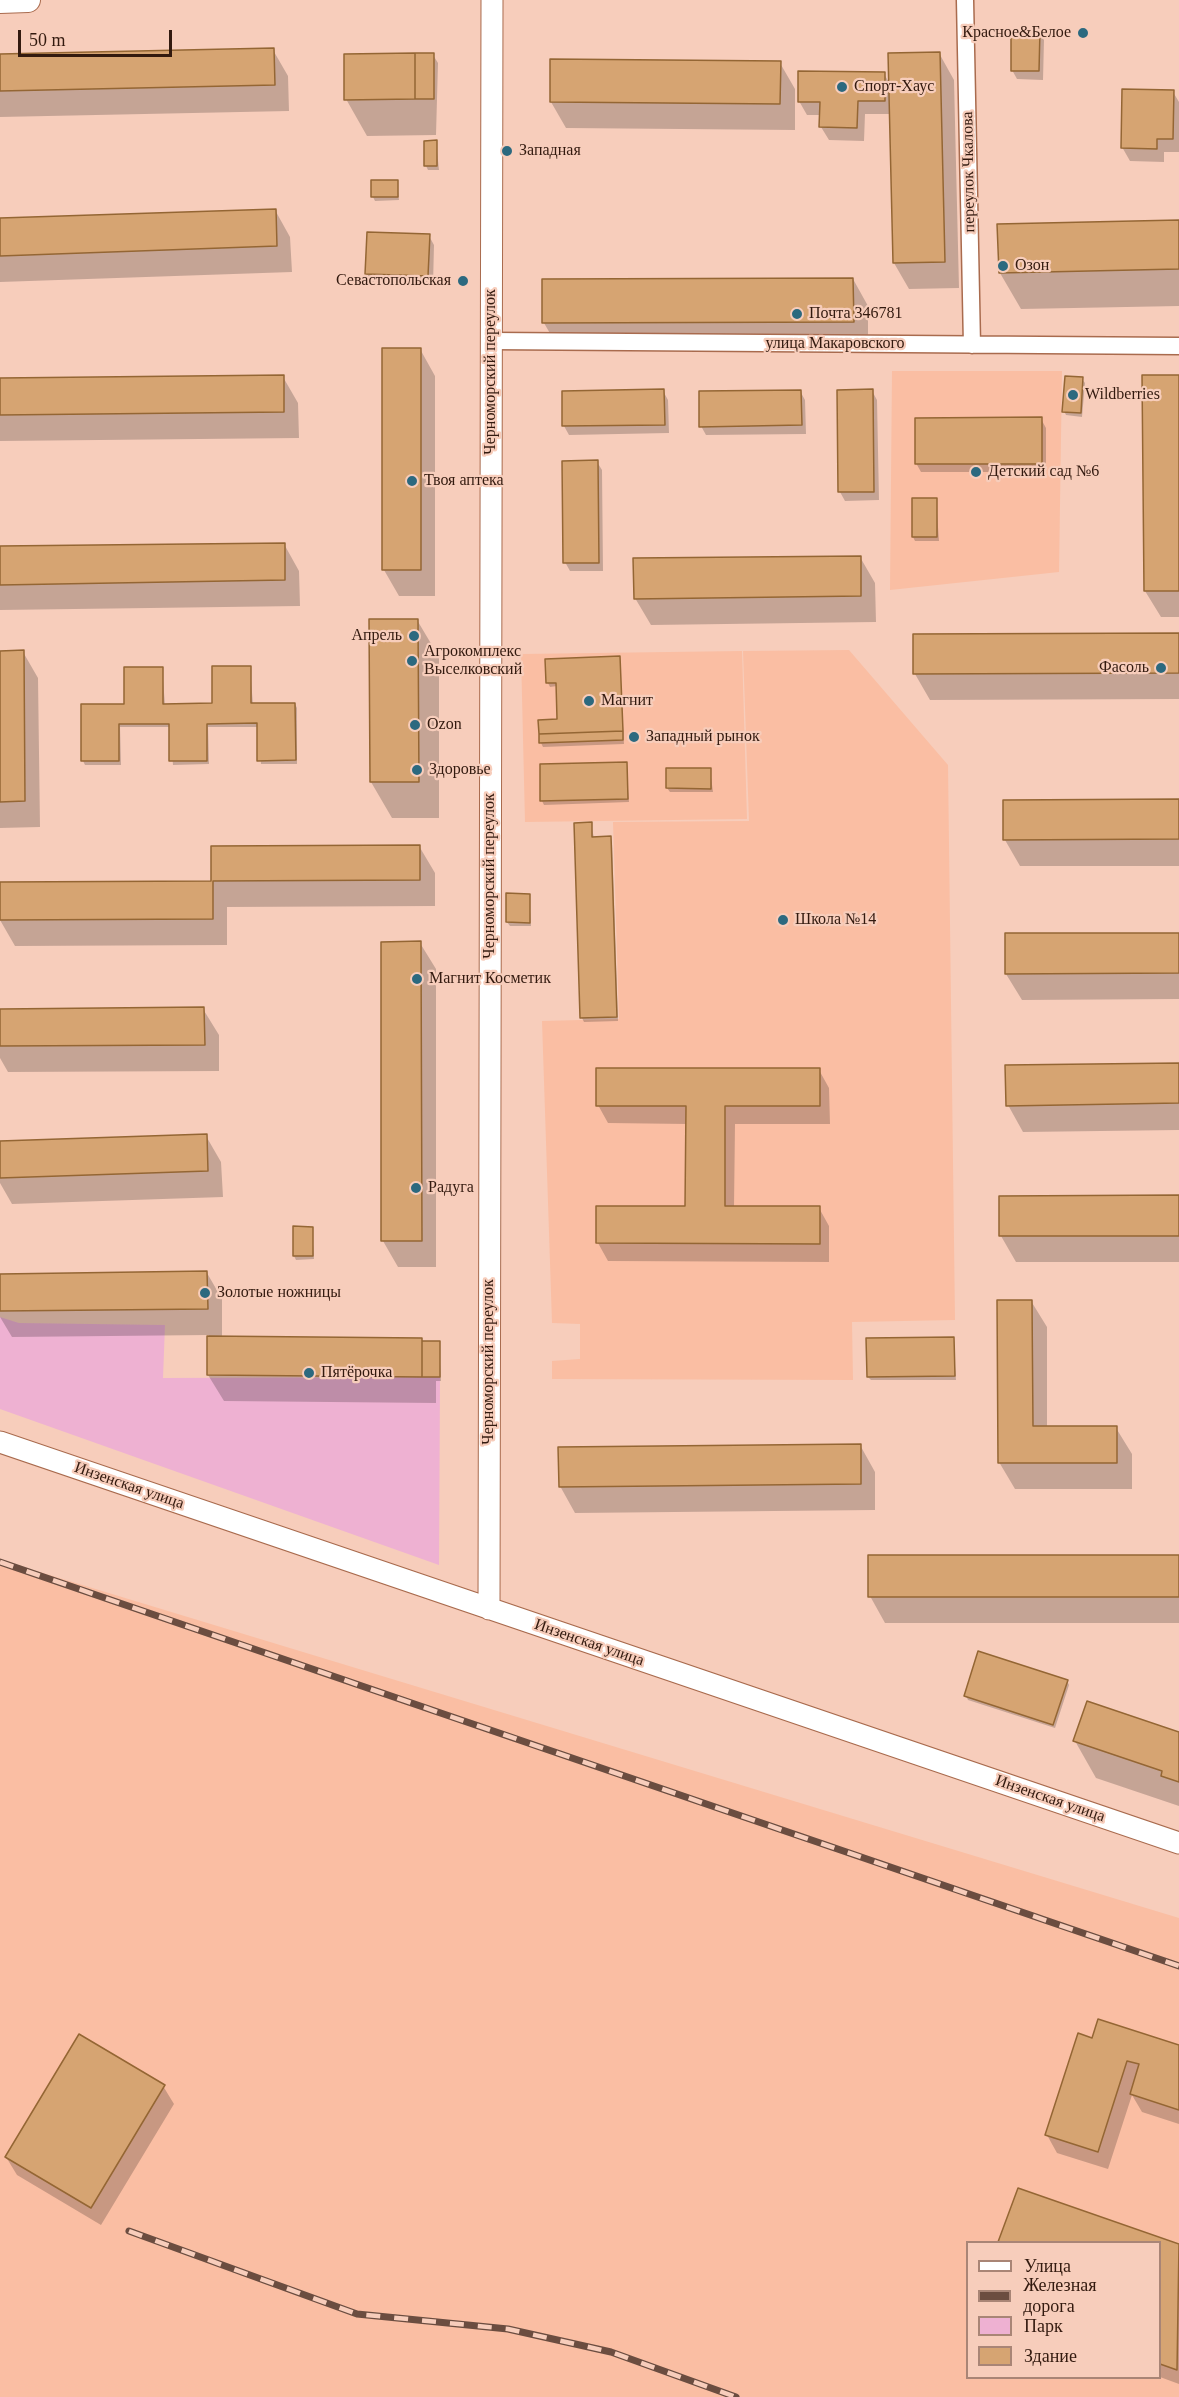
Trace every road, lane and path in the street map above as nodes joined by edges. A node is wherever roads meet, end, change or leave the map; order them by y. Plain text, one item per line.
1 (28, 0) edge
2 (492, 0) edge
3 (965, 0) edge
4 (0, 1) edge
5 (491, 342) junction
6 (972, 345) junction
7 (1179, 346) edge
8 (0, 1442) edge
9 (489, 1609) junction
10 (1179, 1843) edge

1 - 4 main road
2 - 5 street, Черноморский переулок
3 - 6 street, переулок Чкалова
5 - 6 street, улица Макаровского
5 - 9 street, Черноморский переулок
6 - 7 street, улица Макаровского
8 - 9 street, Инзенская улица
9 - 10 street, Инзенская улица

